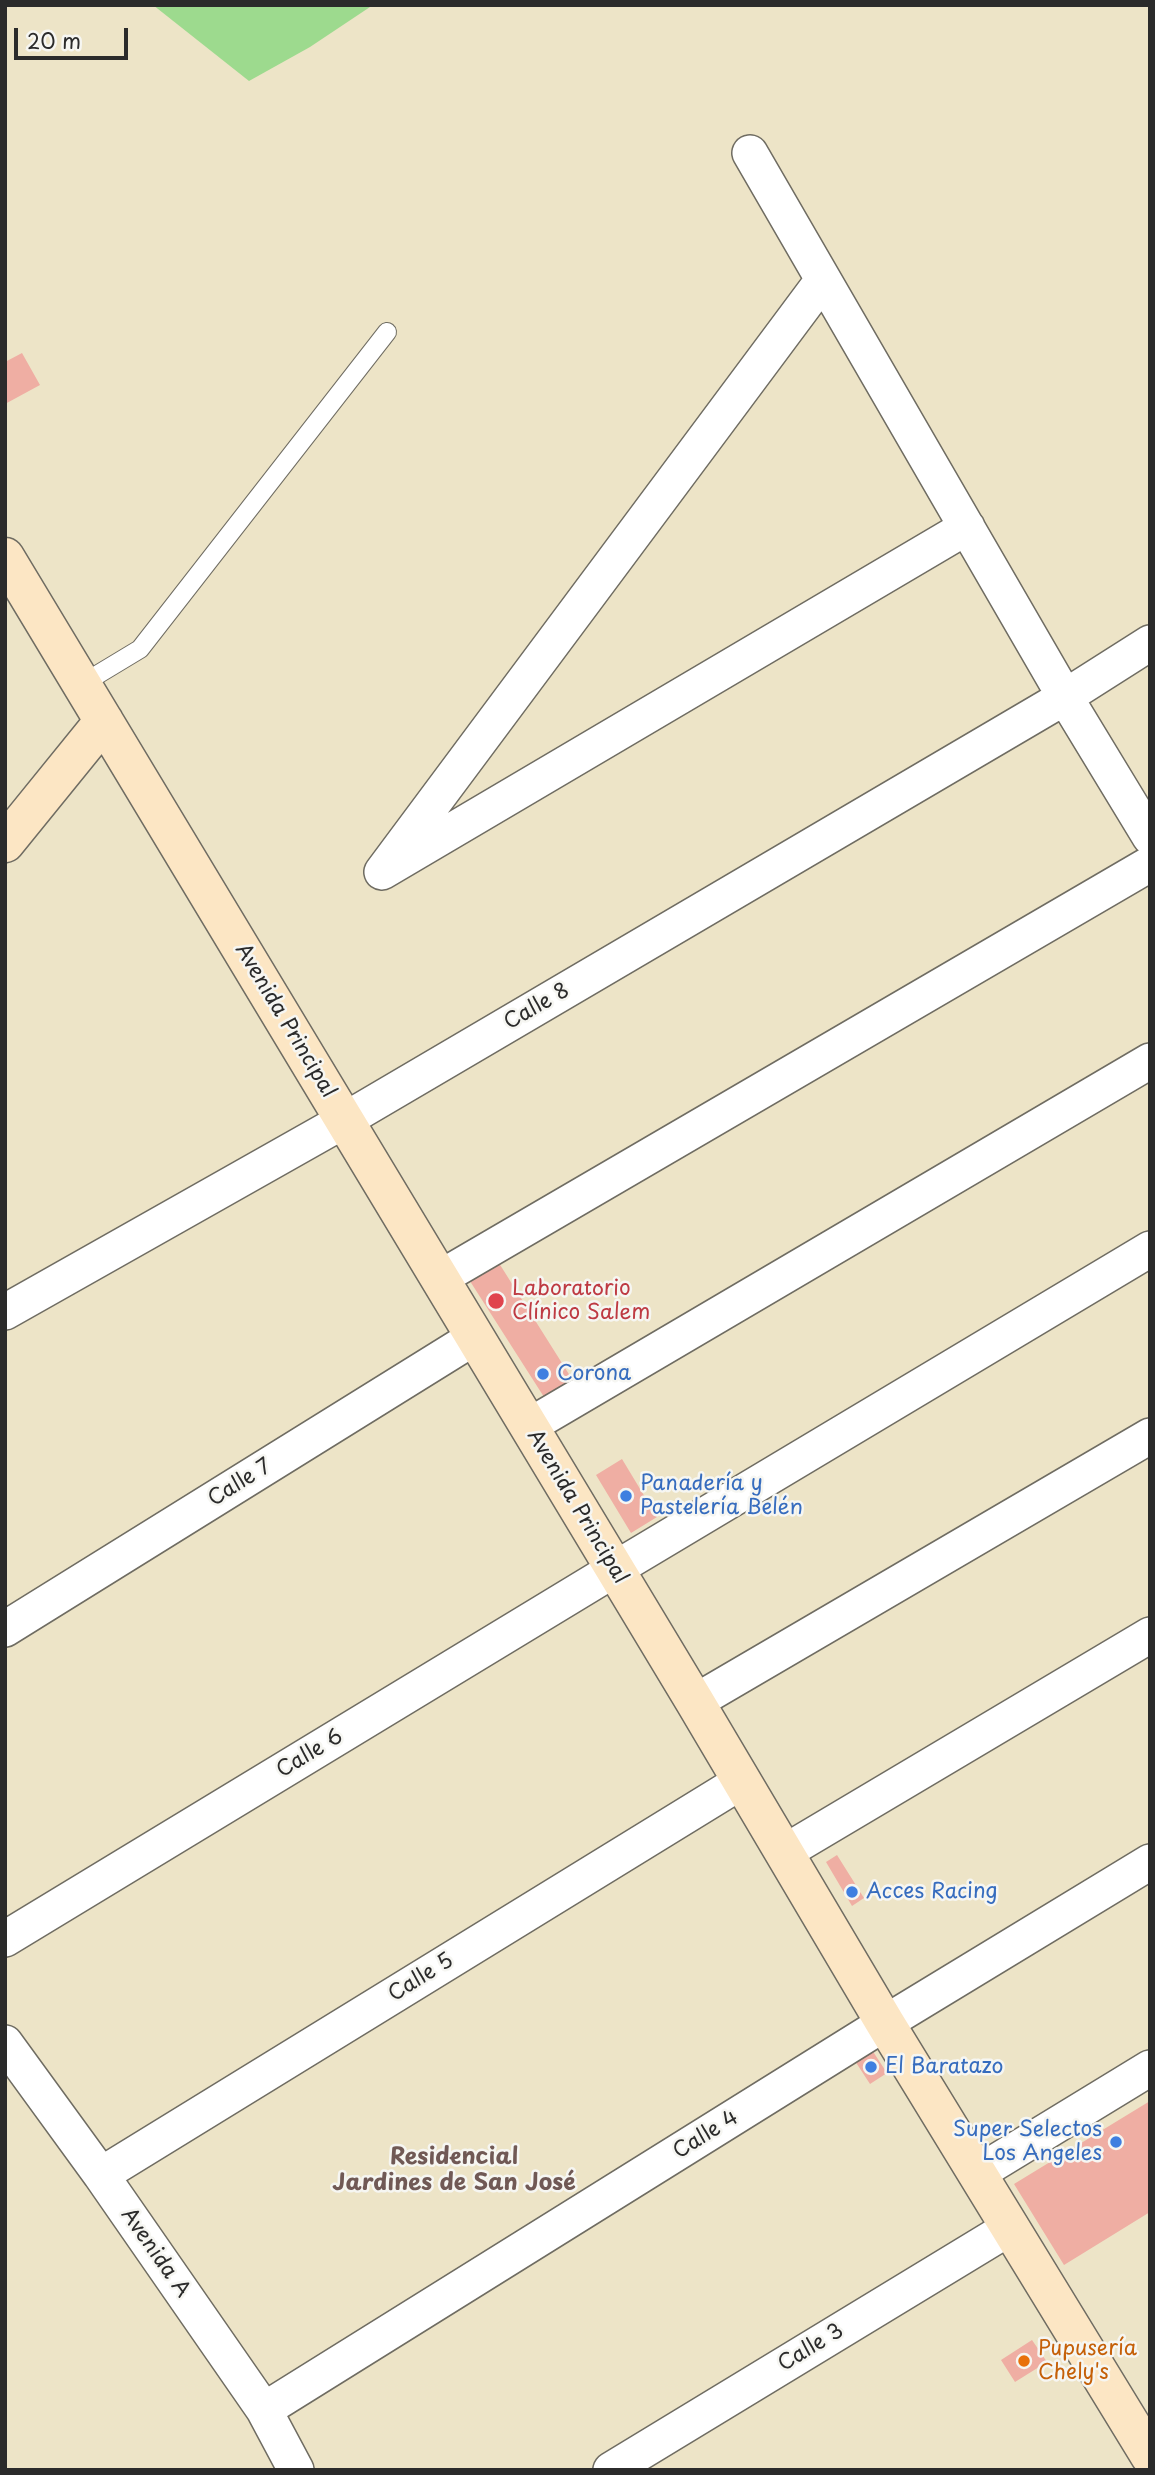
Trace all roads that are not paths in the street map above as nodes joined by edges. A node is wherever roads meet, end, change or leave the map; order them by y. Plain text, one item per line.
1 (750, 153) dead end
2 (823, 280) junction
3 (387, 332) dead end
4 (967, 527) junction
5 (5, 557) edge
6 (1150, 643) edge
7 (82, 684) junction
8 (1065, 697) junction
9 (104, 721) junction
10 (1150, 837) edge
11 (5, 843) edge
12 (1150, 864) edge
13 (1150, 1060) edge
14 (345, 1120) junction
15 (1150, 1249) edge
16 (440, 1278) junction
17 (5, 1312) edge
18 (475, 1337) junction
19 (529, 1426) junction
20 (1150, 1436) edge
21 (615, 1569) junction
22 (5, 1629) edge
23 (1150, 1635) edge
24 (695, 1702) junction
25 (742, 1781) junction
26 (785, 1853) junction
27 (1150, 1862) edge
28 (5, 1938) edge
29 (885, 2023) junction
30 (5, 2043) edge
31 (1150, 2068) edge
32 (978, 2173) junction
33 (101, 2175) junction
34 (1011, 2227) junction
35 (264, 2410) junction
36 (1150, 2457) edge
37 (296, 2470) edge
38 (611, 2470) edge
39 (1130, 2470) edge

1 - 2 street
2 - 4 street
2 - 4 street
3 - 7 lane
4 - 8 street
5 - 7 street, Avenida Principal
6 - 8 street, Calle 8
7 - 9 street, Avenida Principal
8 - 10 street
8 - 14 street, Calle 8
9 - 11 street
9 - 14 street, Avenida Principal
12 - 16 street
13 - 19 street
14 - 16 street, Avenida Principal
14 - 17 street, Calle 8
15 - 21 street, Calle 6
16 - 18 street, Avenida Principal
18 - 19 street, Avenida Principal
18 - 22 street, Calle 7
19 - 21 street, Avenida Principal
20 - 24 street
21 - 24 street, Avenida Principal
21 - 28 street, Calle 6
23 - 26 street
24 - 25 street, Avenida Principal
25 - 26 street, Avenida Principal
25 - 33 street, Calle 5
26 - 29 street, Avenida Principal
27 - 29 street, Calle 4
29 - 32 street, Avenida Principal
29 - 35 street, Calle 4
30 - 33 street, Avenida A
31 - 32 street
32 - 34 street, Avenida Principal
33 - 35 street, Avenida A
34 - 36 street, Avenida Principal
34 - 38 street, Calle 3
35 - 37 street, Avenida A
36 - 39 street

